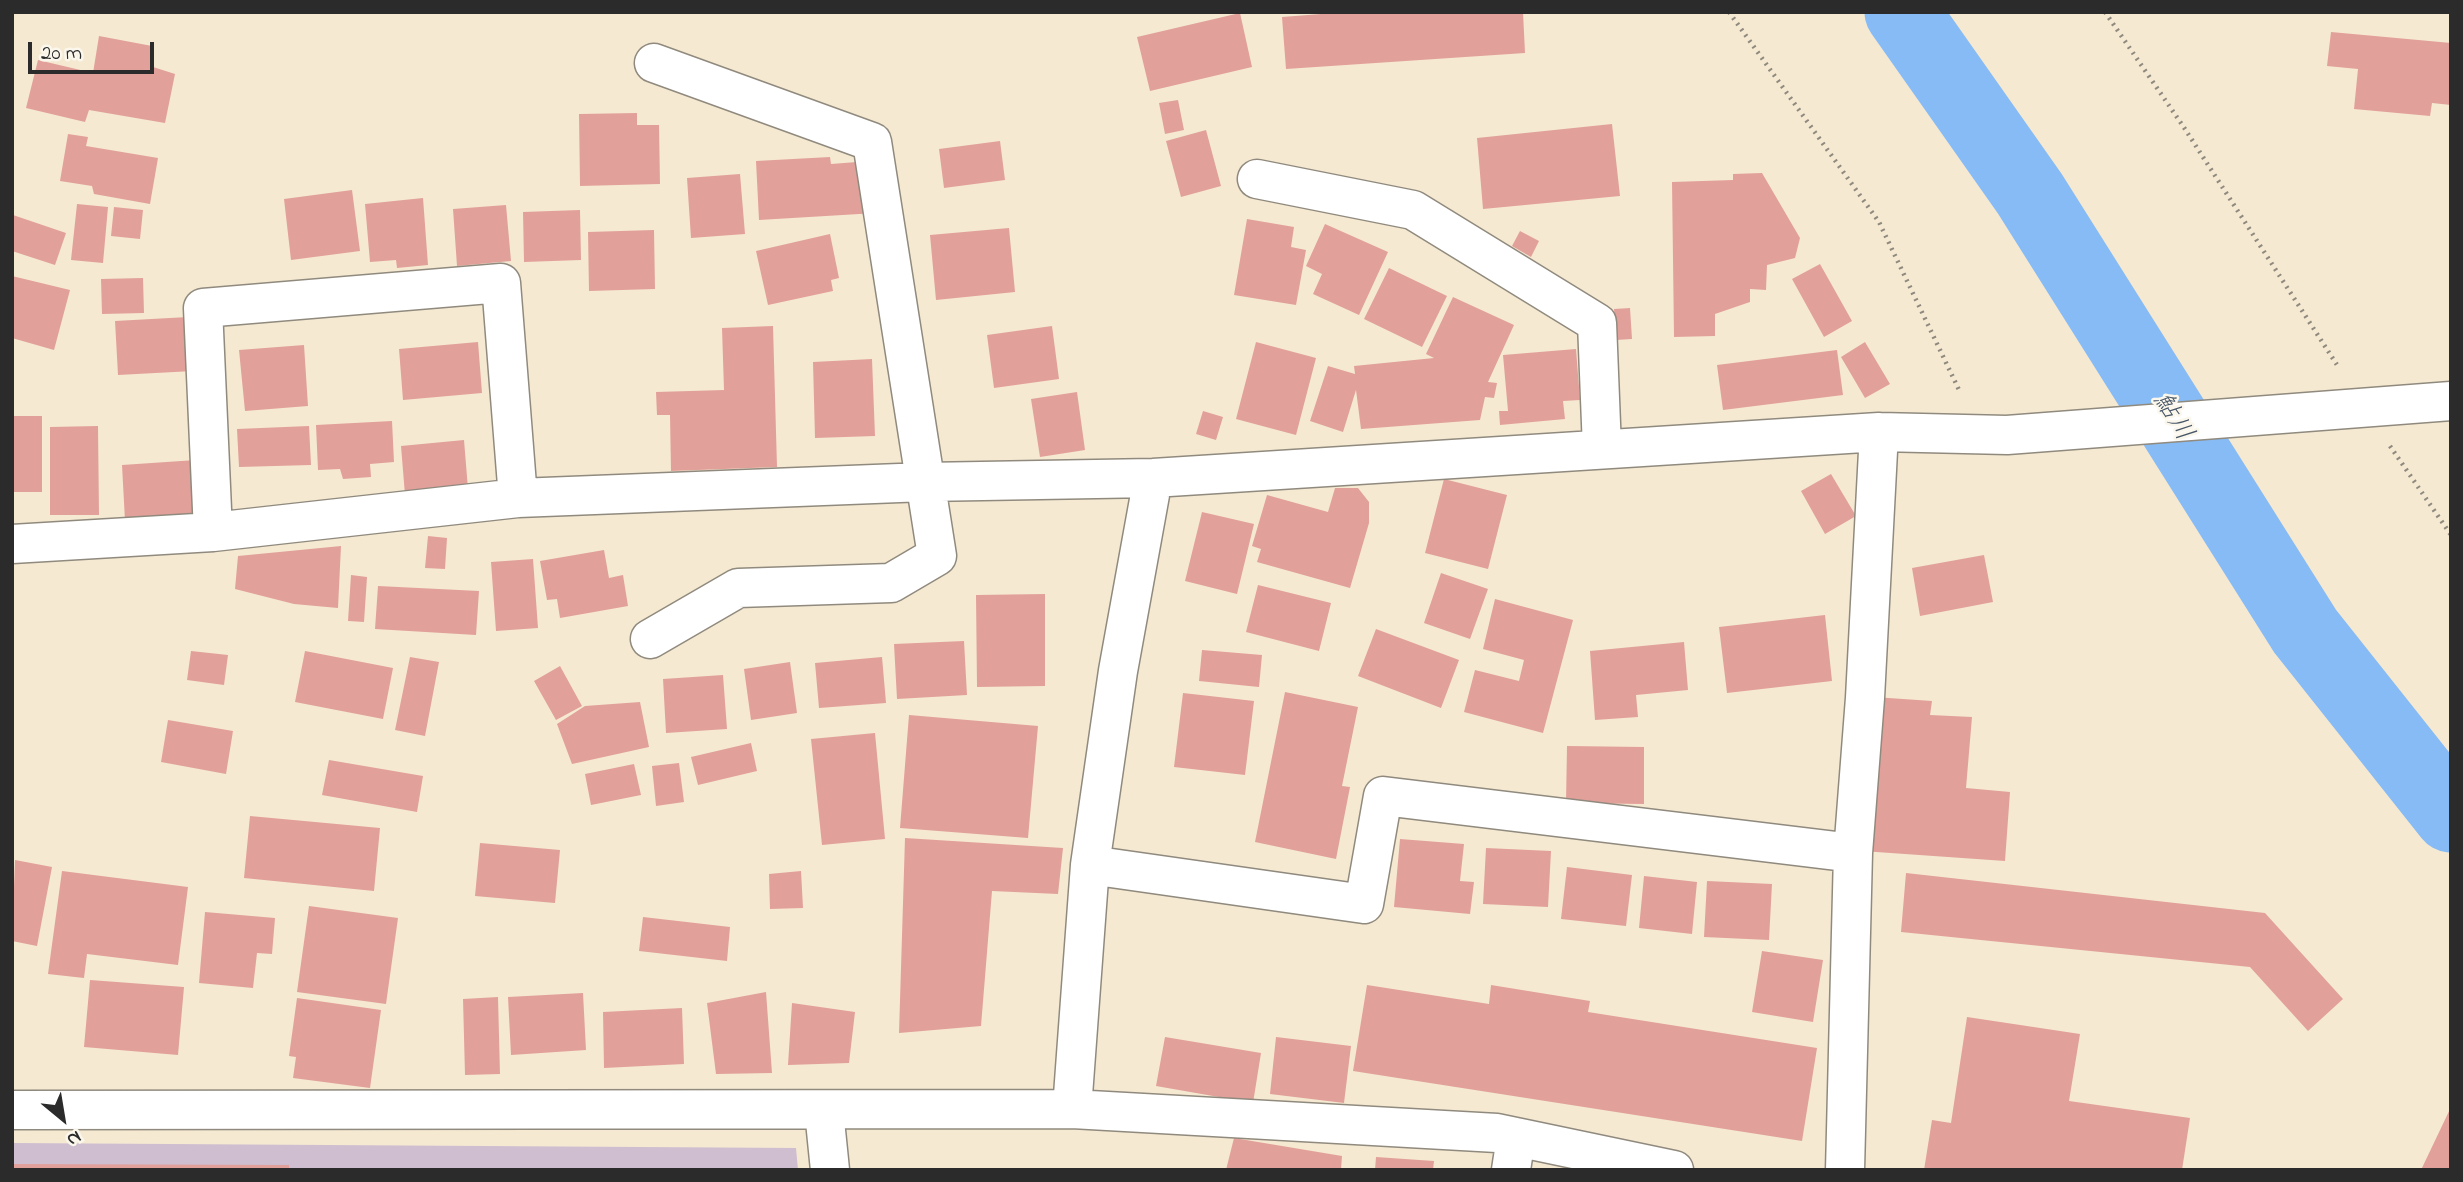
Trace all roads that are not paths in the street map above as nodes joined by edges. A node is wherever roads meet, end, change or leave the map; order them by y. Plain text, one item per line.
1 (654, 63) dead end
2 (1257, 179) dead end
3 (2451, 401) edge
4 (1879, 432) junction
5 (1602, 449) junction
6 (1153, 478) junction
7 (925, 482) junction
8 (518, 498) junction
9 (213, 531) junction
10 (12, 544) edge
11 (650, 639) dead end
12 (1853, 853) junction
13 (1090, 865) junction
14 (1072, 1109) junction
15 (12, 1110) edge
16 (824, 1111) junction
17 (1513, 1153) edge
18 (830, 1170) edge
19 (1674, 1170) edge
20 (1845, 1170) edge

1 - 7 street
2 - 5 street
3 - 4 street
4 - 5 street
4 - 12 street
5 - 6 street
6 - 7 street
6 - 13 street
7 - 8 street
7 - 11 street
8 - 9 street
8 - 9 street
9 - 10 street
12 - 13 street
12 - 20 street
13 - 14 street
14 - 16 street
14 - 17 street
15 - 16 street
16 - 18 street
17 - 19 street

